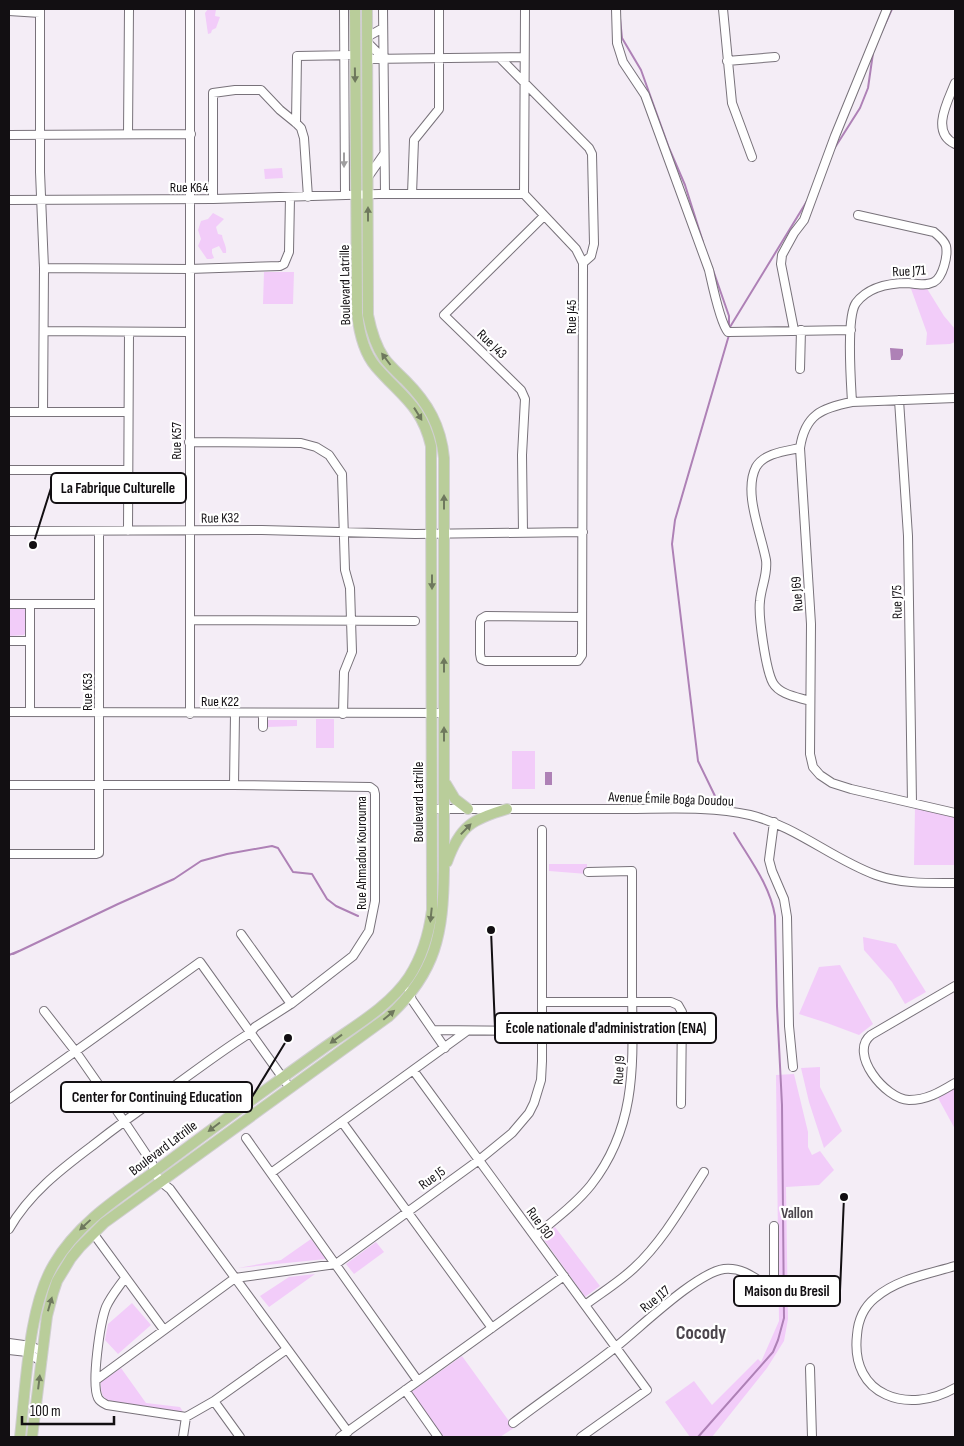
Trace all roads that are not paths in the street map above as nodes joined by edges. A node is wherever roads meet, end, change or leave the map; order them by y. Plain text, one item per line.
1 (129, 9) edge
2 (190, 9) edge
3 (344, 9) edge
4 (355, 9) edge
5 (367, 9) edge
6 (383, 9) edge
7 (439, 9) edge
8 (525, 9) edge
9 (616, 9) edge
10 (723, 9) edge
11 (887, 9) edge
12 (9, 11) edge
13 (40, 11) edge
14 (383, 28) junction
15 (367, 40) junction
16 (349, 55) junction
17 (775, 56) dead end
18 (500, 58) junction
19 (524, 58) junction
20 (367, 59) junction
21 (384, 59) junction
22 (439, 59) junction
23 (727, 61) junction
24 (524, 83) junction
25 (955, 83) edge
26 (296, 124) junction
27 (344, 125) junction
28 (128, 134) junction
29 (191, 134) junction
30 (9, 135) edge
31 (40, 135) junction
32 (955, 144) edge
33 (356, 146) junction
34 (384, 154) junction
35 (752, 157) dead end
36 (368, 177) junction
37 (368, 194) junction
38 (385, 194) junction
39 (412, 194) junction
40 (524, 194) junction
41 (345, 195) junction
42 (357, 195) junction
43 (290, 197) junction
44 (308, 197) junction
45 (42, 199) junction
46 (190, 199) junction
47 (213, 199) junction
48 (9, 200) edge
49 (858, 214) dead end
50 (544, 216) junction
51 (583, 263) junction
52 (44, 268) junction
53 (189, 269) junction
54 (797, 330) junction
55 (851, 330) junction
56 (44, 331) junction
57 (129, 332) junction
58 (189, 332) junction
59 (800, 369) dead end
60 (955, 398) edge
61 (899, 400) junction
62 (852, 402) junction
63 (9, 412) edge
64 (43, 412) junction
65 (128, 412) junction
66 (189, 442) junction
67 (800, 448) junction
68 (9, 470) edge
69 (128, 470) junction
70 (9, 531) edge
71 (128, 531) junction
72 (190, 531) junction
73 (99, 532) junction
74 (344, 532) junction
75 (523, 532) junction
76 (582, 532) junction
77 (432, 533) junction
78 (444, 533) junction
79 (9, 604) edge
80 (99, 604) junction
81 (30, 605) junction
82 (582, 617) junction
83 (190, 620) junction
84 (352, 621) junction
85 (415, 621) dead end
86 (9, 641) edge
87 (29, 641) junction
88 (810, 701) junction
89 (9, 712) edge
90 (30, 712) junction
91 (99, 713) junction
92 (444, 713) junction
93 (190, 714) junction
94 (235, 714) junction
95 (263, 714) junction
96 (343, 714) junction
97 (431, 714) junction
98 (263, 727) dead end
99 (444, 780) junction
100 (9, 785) edge
101 (99, 785) junction
102 (234, 785) junction
103 (912, 803) junction
104 (432, 809) junction
105 (444, 809) junction
106 (468, 809) junction
107 (507, 809) junction
108 (955, 813) edge
109 (774, 822) junction
110 (542, 830) dead end
111 (9, 854) edge
112 (444, 870) junction
113 (588, 872) dead end
114 (955, 883) edge
115 (241, 934) dead end
116 (955, 986) edge
117 (400, 988) junction
118 (410, 997) junction
119 (542, 1002) junction
120 (632, 1002) junction
121 (291, 1004) junction
122 (44, 1011) dead end
123 (433, 1030) junction
124 (467, 1031) junction
125 (542, 1031) junction
126 (250, 1032) junction
127 (445, 1048) junction
128 (76, 1052) junction
129 (793, 1067) dead end
130 (413, 1070) junction
131 (282, 1078) junction
132 (955, 1083) edge
133 (290, 1088) junction
134 (9, 1099) edge
135 (681, 1104) dead end
136 (124, 1121) junction
137 (342, 1122) junction
138 (246, 1138) dead end
139 (479, 1160) junction
140 (156, 1167) junction
141 (704, 1172) dead end
142 (271, 1173) junction
143 (165, 1182) junction
144 (9, 1210) edge
145 (408, 1212) junction
146 (17, 1215) junction
147 (774, 1226) dead end
148 (9, 1229) edge
149 (93, 1233) junction
150 (535, 1236) junction
151 (336, 1264) junction
152 (955, 1266) edge
153 (564, 1276) junction
154 (125, 1278) junction
155 (235, 1278) junction
156 (585, 1305) junction
157 (492, 1328) junction
158 (164, 1330) junction
159 (9, 1343) edge
160 (616, 1347) junction
161 (287, 1349) junction
162 (9, 1350) edge
163 (30, 1350) junction
164 (42, 1357) junction
165 (810, 1368) dead end
166 (96, 1380) junction
167 (418, 1381) junction
168 (955, 1388) edge
169 (405, 1390) junction
170 (214, 1401) junction
171 (186, 1417) junction
172 (513, 1423) dead end
173 (348, 1432) junction
174 (20, 1437) edge
175 (32, 1437) edge
176 (183, 1437) edge
177 (240, 1437) edge
178 (340, 1437) edge
179 (438, 1437) edge
180 (581, 1437) edge
181 (812, 1437) edge

1 - 28 street
2 - 29 street, Rue K57
3 - 16 street
4 - 16 main road, Boulevard Latrille
5 - 15 main road, Boulevard Latrille
6 - 14 street
7 - 22 street
8 - 19 street
9 - 54 street
10 - 23 street
11 - 54 street
12 - 13 street
13 - 31 street
14 - 15 street
14 - 21 street
15 - 20 main road, Boulevard Latrille
15 - 21 street
16 - 26 street
16 - 27 street
16 -> 33 main road, Boulevard Latrille
17 - 23 street
18 - 19 street
18 - 22 street
18 - 24 street, Rue J45
19 - 24 street
20 - 21 street
20 - 36 main road, Boulevard Latrille
21 - 22 street
21 - 34 street
22 - 39 street
23 - 35 street
24 - 40 street
24 - 51 street, Rue J45
25 - 32 street
26 - 44 street
26 - 47 street
27 - 33 street
27 -> 41 street
28 - 29 street
28 - 31 street
29 - 46 street, Rue K57
30 - 31 street
31 - 45 street
33 - 42 main road, Boulevard Latrille
34 - 36 street
34 - 38 street
36 - 37 main road, Boulevard Latrille
37 - 38 street, Rue K64
37 - 42 street, Rue K64
78 -> 37 main road, Boulevard Latrille
38 - 39 street, Rue K64
39 - 40 street, Rue K64
40 - 50 street
41 - 42 street, Rue K64
41 - 44 street, Rue K64
42 -> 77 main road, Boulevard Latrille
43 - 44 street, Rue K64
43 - 47 street, Rue K64
43 - 53 street
45 - 46 street, Rue K64
45 - 48 street, Rue K64
45 - 52 street
46 - 47 street, Rue K64
46 - 53 street, Rue K57
49 - 55 street, Rue J71
50 - 51 street
50 - 75 street, Rue J43
51 - 76 street, Rue J45
52 - 53 street
52 - 56 street
53 - 58 street, Rue K57
54 - 55 street
54 - 59 street
55 - 62 street, Rue J71
56 - 57 street
56 - 64 street
57 - 58 street
57 - 65 street
58 - 66 street, Rue K57
60 - 61 street, Rue J69
61 - 62 street, Rue J69
61 - 103 street, Rue J75
62 - 67 street, Rue J69
63 - 64 street
64 - 65 street
65 - 69 street
66 - 72 street, Rue K57
66 - 74 street
67 - 88 street, Rue J69
67 - 88 street
68 - 69 street
69 - 71 street
70 - 73 street, Rue K32
71 - 72 street, Rue K32
71 - 73 street, Rue K32
72 - 74 street, Rue K32
72 - 83 street, Rue K57
73 - 80 street, Rue K53
74 - 77 street, Rue K32
74 - 84 street
75 - 76 street, Rue K32
75 - 78 street, Rue K32
76 - 82 street, Rue J45
77 - 78 street, Rue K32
77 -> 97 main road, Boulevard Latrille
92 -> 78 main road, Boulevard Latrille
79 - 81 street
80 - 81 street
80 - 91 street, Rue K53
81 - 87 street
82 - 82 street, Rue J45
83 - 84 street
83 - 93 street, Rue K57
84 - 85 street
84 - 96 street
86 - 87 street
87 - 90 street
88 - 103 street, Rue J69
89 - 90 street, Rue K22
90 - 91 street, Rue K22
91 - 93 street, Rue K22
91 - 101 street, Rue K53
92 - 97 street, Rue K22
99 -> 92 main road, Boulevard Latrille
93 - 94 street, Rue K22
94 - 95 street, Rue K22
94 - 102 street
95 - 96 street, Rue K22
95 - 98 street
96 - 97 street, Rue K22
97 - 104 main road, Boulevard Latrille
99 - 105 main road, Boulevard Latrille
99 - 106 main road
100 - 101 street, Rue Ahmadou Kourouma
101 - 102 street, Rue Ahmadou Kourouma
101 - 111 street, Rue K53
102 - 121 street, Rue Ahmadou Kourouma
103 - 108 street, Rue J69
104 - 105 street, Avenue Émile Boga Doudou
104 -> 117 main road, Boulevard Latrille
105 - 106 street, Avenue Émile Boga Doudou
105 - 112 main road, Boulevard Latrille
106 - 107 street, Avenue Émile Boga Doudou
107 - 109 street, Avenue Émile Boga Doudou
112 -> 107 main road
109 - 114 street, Avenue Émile Boga Doudou
109 - 129 street
110 - 119 street, Rue J5
112 - 118 main road, Boulevard Latrille
113 - 120 street, Rue J9
115 - 121 street
116 - 132 street
117 - 118 street
117 -> 131 main road, Boulevard Latrille
118 - 123 street
133 -> 118 main road, Boulevard Latrille
119 - 120 street
119 - 125 street, Rue J5
120 - 135 street
120 - 150 street, Rue J9
121 - 126 street, Rue Ahmadou Kourouma
122 - 128 street
123 - 124 street
123 - 127 street
124 - 125 street
124 - 127 street
125 - 139 street, Rue J5
126 - 128 street
126 - 131 street
126 - 136 street, Rue Ahmadou Kourouma
127 - 130 street
128 - 134 street
128 - 136 street
130 - 137 street
130 - 139 street, Rue J30
131 - 133 street
131 -> 140 main road, Boulevard Latrille
133 - 143 main road, Boulevard Latrille
136 - 140 street
136 - 146 street, Rue Ahmadou Kourouma
137 - 142 street
137 - 145 street
138 - 142 street
139 - 145 street, Rue J5
139 - 150 street, Rue J30
140 - 143 street
140 -> 163 main road, Boulevard Latrille
141 - 156 street
142 - 151 street
143 - 149 main road, Boulevard Latrille
143 - 155 street
144 - 146 street
145 - 151 street, Rue J5
145 - 157 street
146 - 148 street, Rue Ahmadou Kourouma
147 - 160 street, Rue J17
149 - 154 street
164 -> 149 main road, Boulevard Latrille
150 - 153 street, Rue J30
151 - 155 street, Rue J5
151 - 167 street
152 - 168 street
153 - 156 street, Rue J30
153 - 157 street
154 - 158 street
154 - 166 street
155 - 158 street, Rue J5
155 - 161 street
156 - 160 street, Rue J30
157 - 167 street
158 - 166 street, Rue J5
159 - 163 street
160 - 172 street, Rue J17
160 - 180 street, Rue J30
161 - 170 street
161 - 173 street
162 - 163 street
163 - 164 street
163 - 174 main road, Boulevard Latrille
175 -> 164 main road, Boulevard Latrille
165 - 181 street
166 - 171 street
167 - 169 street
169 - 173 street
169 - 179 street
170 - 171 street
170 - 177 street
171 - 176 street
173 - 178 street

